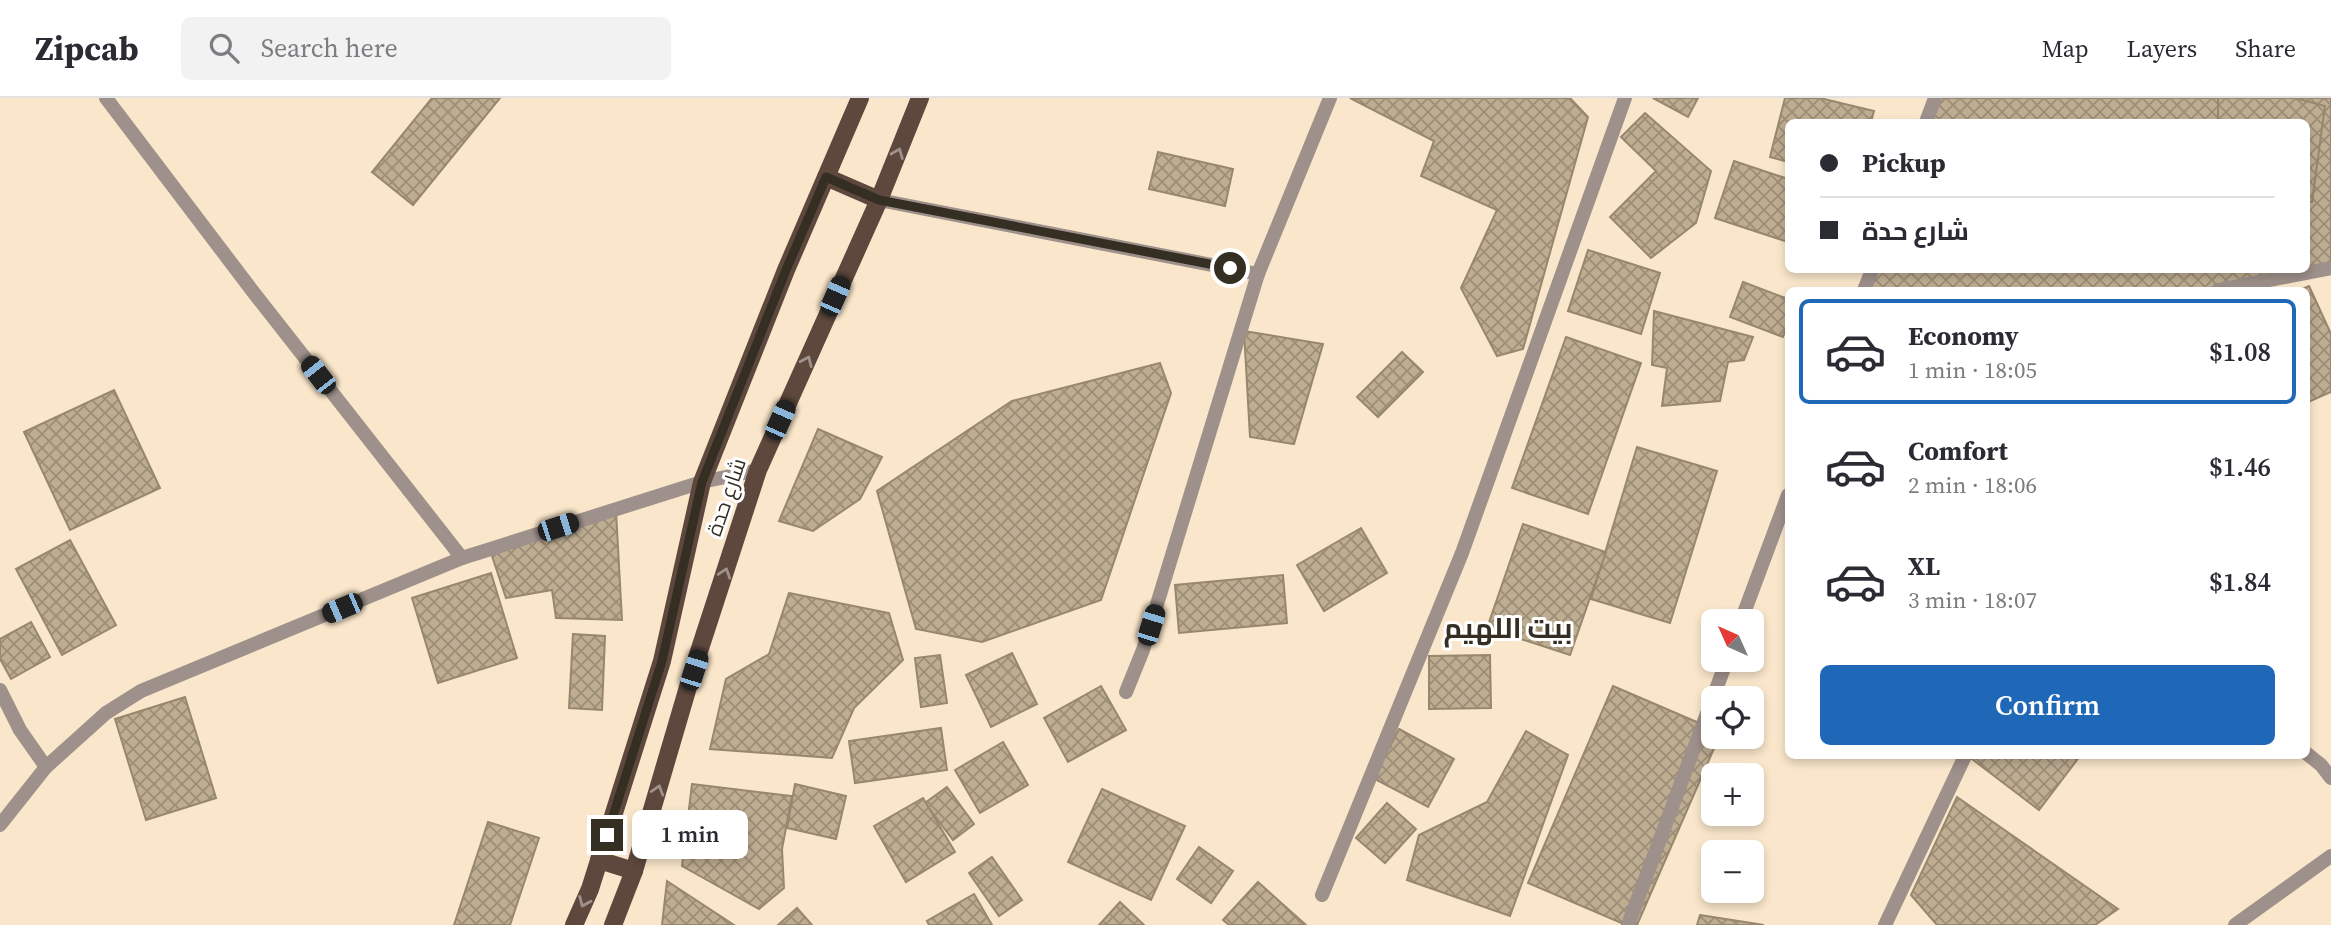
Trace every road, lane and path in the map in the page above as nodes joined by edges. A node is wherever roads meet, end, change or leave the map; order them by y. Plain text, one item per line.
1 (106, 98) edge
2 (860, 98) edge
3 (920, 98) edge
4 (1329, 98) edge
5 (1625, 98) edge
6 (1935, 98) edge
7 (1927, 119) edge
8 (826, 177) junction
9 (879, 200) junction
10 (2331, 268) edge
11 (2310, 272) edge
12 (2305, 273) edge
13 (1258, 274) junction
14 (2233, 287) edge
15 (758, 470) junction
16 (702, 482) junction
17 (1785, 503) edge
18 (462, 558) junction
19 (1745, 609) edge
20 (1723, 672) edge
21 (0, 690) edge
22 (1126, 692) dead end
23 (2310, 756) edge
24 (1964, 759) edge
25 (46, 767) junction
26 (2331, 778) edge
27 (0, 825) edge
28 (2331, 856) edge
29 (599, 859) junction
30 (634, 871) junction
31 (1322, 895) dead end
32 (574, 925) edge
33 (614, 925) edge
34 (1628, 925) edge
35 (1885, 925) edge
36 (2235, 925) edge

1 - 18 street
2 - 8 main road, شارع حدة
9 -> 3 main road, شارع حدة
4 - 13 street
5 - 31 street
6 - 7 street
8 - 9 main road
8 - 16 main road, شارع حدة
9 - 13 street
15 -> 9 main road, شارع حدة
10 - 11 street
12 - 14 street
13 - 22 street
15 - 16 street
30 -> 15 main road, شارع حدة
16 - 18 street
16 - 29 main road, شارع حدة
17 - 19 street
18 - 25 street
20 - 34 street
21 - 25 street
23 - 26 street
24 - 35 street
25 - 27 street
28 - 36 street
29 - 30 main road
29 -> 32 main road, شارع حدة
30 - 33 main road, شارع حدة

